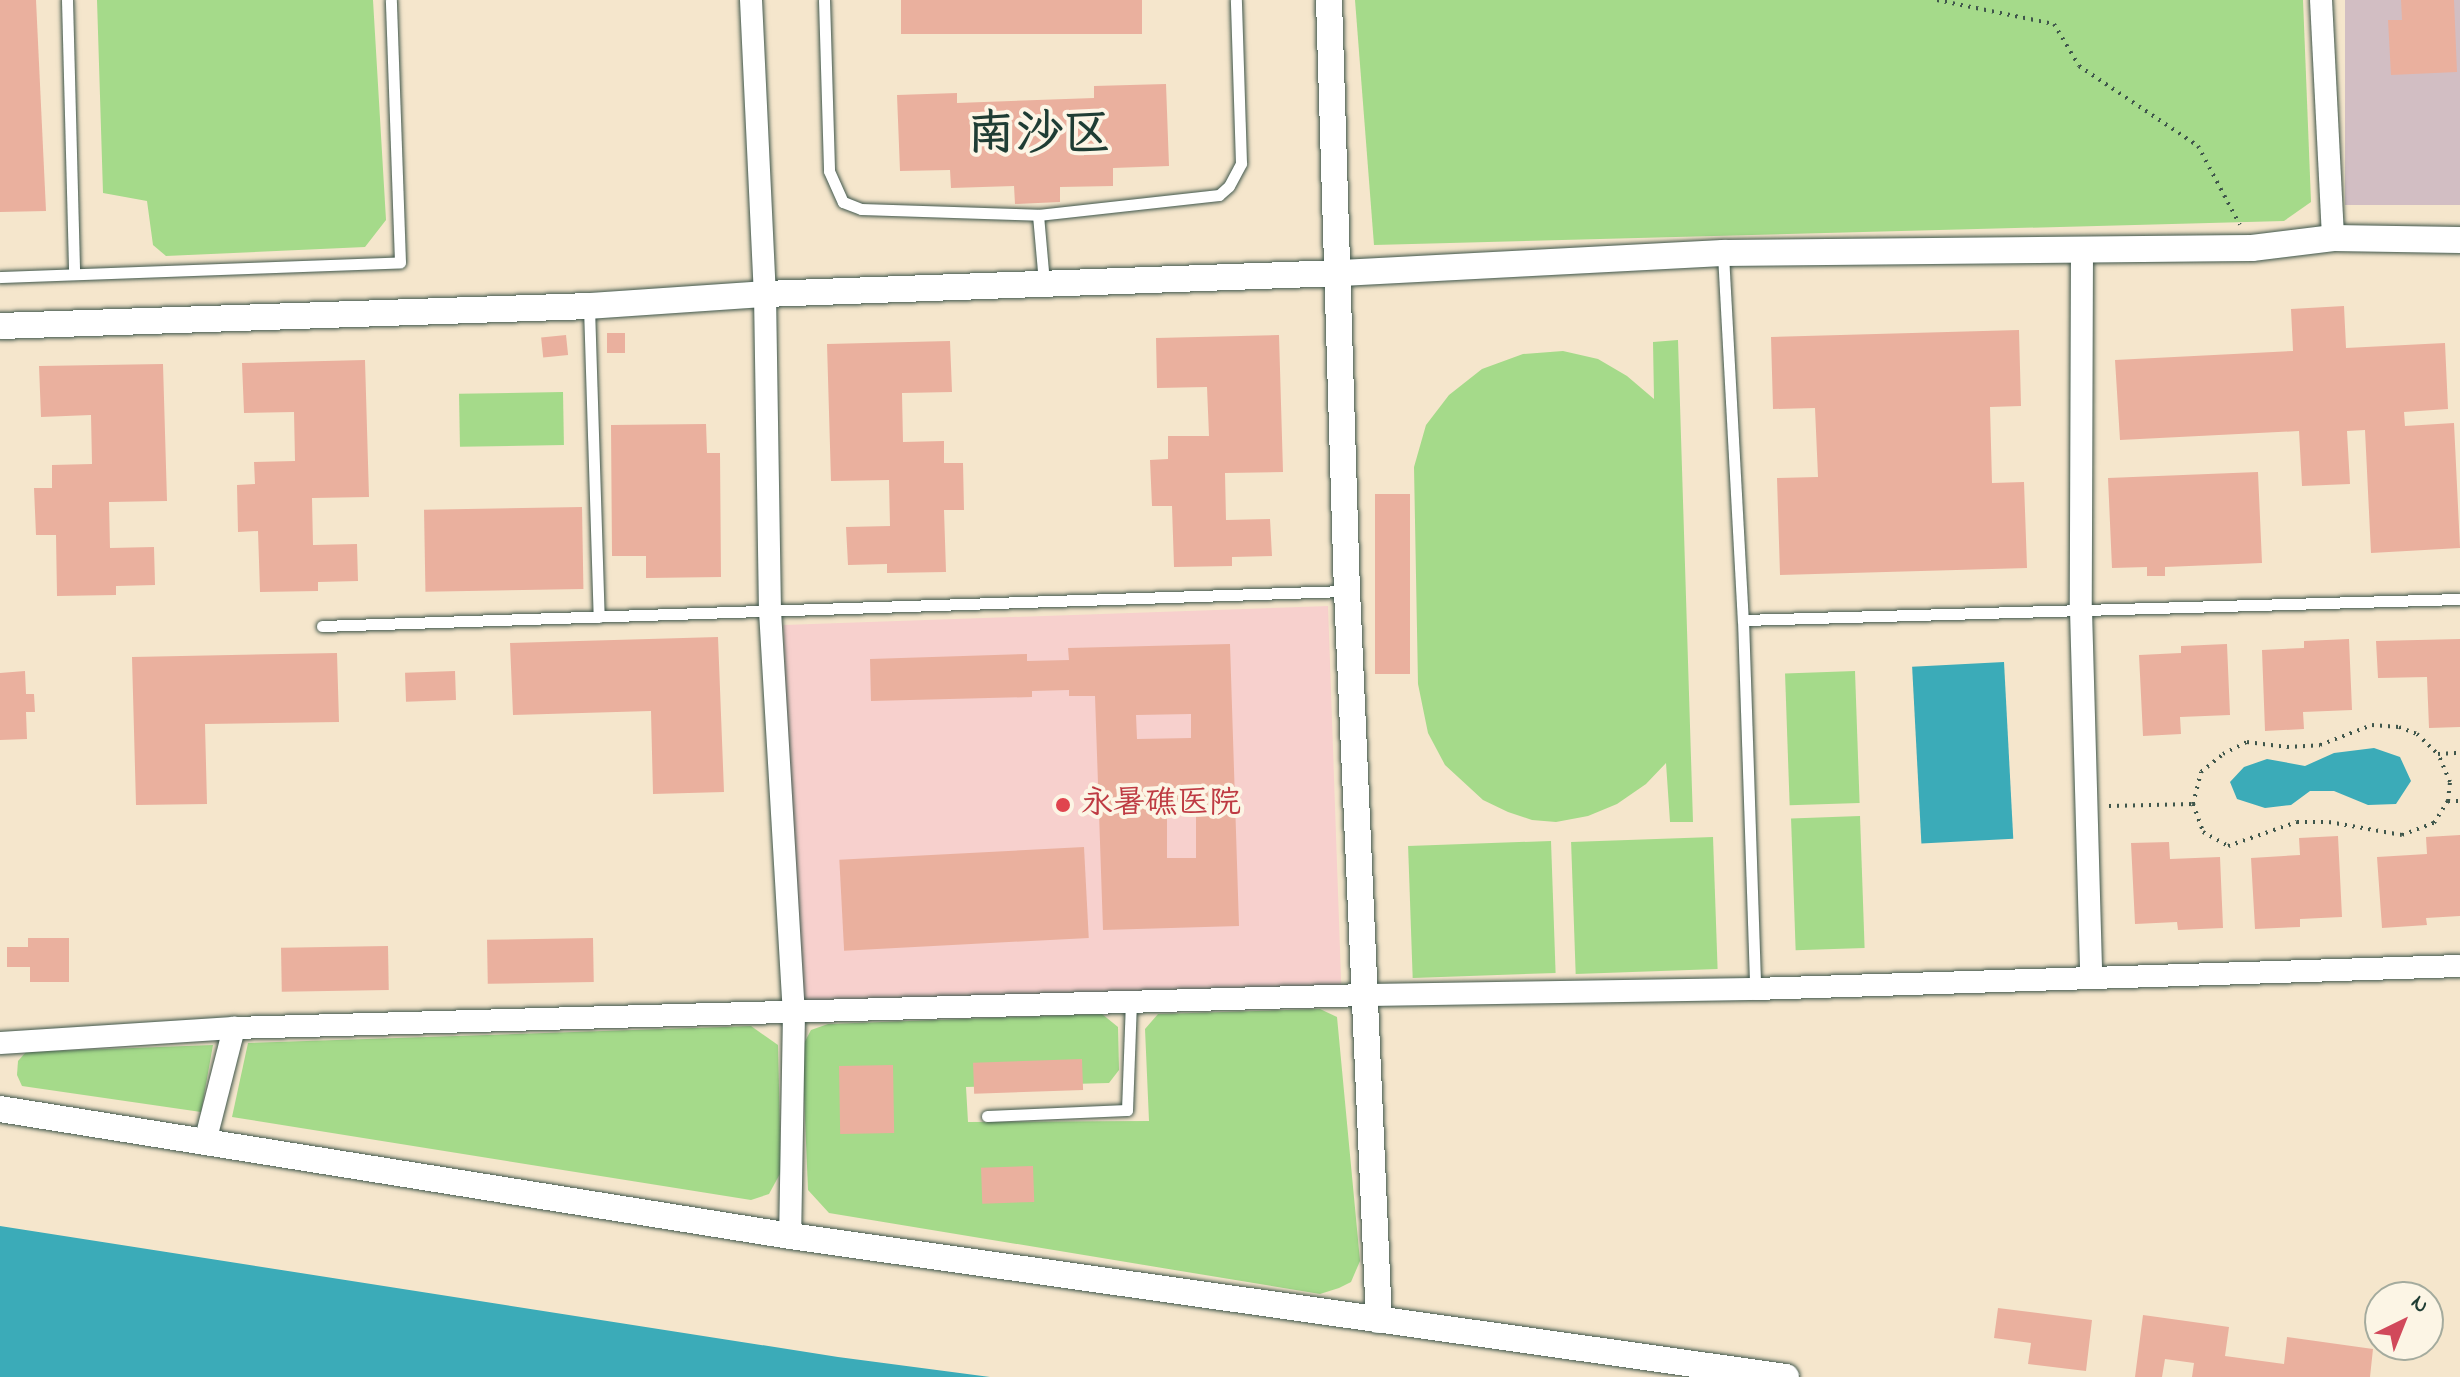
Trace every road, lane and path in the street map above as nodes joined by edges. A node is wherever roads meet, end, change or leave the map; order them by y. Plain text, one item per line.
1 (67, 0) edge
2 (391, 0) edge
3 (751, 0) edge
4 (824, 0) edge
5 (1236, 0) edge
6 (1329, 0) edge
7 (1937, 0) edge
8 (2321, 0) edge
9 (1038, 215) junction
10 (2333, 238) junction
11 (2460, 240) edge
12 (2252, 248) junction
13 (2082, 249) junction
14 (1723, 253) junction
15 (1340, 273) junction
16 (74, 274) junction
17 (0, 277) edge
18 (1044, 282) junction
19 (765, 294) junction
20 (589, 306) junction
21 (0, 326) edge
22 (1347, 591) junction
23 (2460, 599) edge
24 (2081, 610) junction
25 (770, 611) junction
26 (599, 617) junction
27 (1743, 620) junction
28 (322, 626) dead end
29 (2460, 753) edge
30 (2438, 754) junction
31 (2448, 801) junction
32 (2460, 801) edge
33 (2193, 804) junction
34 (2087, 807) junction
35 (2460, 966) edge
36 (2091, 978) junction
37 (1755, 989) junction
38 (1365, 995) junction
39 (1131, 1002) junction
40 (794, 1013) junction
41 (234, 1028) junction
42 (0, 1043) edge
43 (0, 1109) edge
44 (987, 1116) dead end
45 (205, 1142) junction
46 (790, 1236) junction
47 (1379, 1320) junction
48 (1786, 1377) edge

1 - 16 lane
2 - 16 lane
3 - 19 street
4 - 9 lane
5 - 9 lane
6 - 15 street
7 - 12 path
8 - 10 street
9 - 18 lane
10 - 11 street
10 - 12 street
12 - 13 street
13 - 14 street
13 - 24 street
14 - 15 street
14 - 27 lane
15 - 18 street
15 - 22 street
16 - 17 lane
18 - 19 street
19 - 20 street
19 - 25 street
20 - 21 street
20 - 26 lane
22 - 25 lane
22 - 38 street
23 - 24 lane
24 - 27 lane
24 - 34 street
25 - 26 lane
25 - 40 street
26 - 28 lane
27 - 37 lane
29 - 30 path
30 - 31 path
30 - 33 path
31 - 32 path
31 - 33 path
33 - 34 path
34 - 36 street
35 - 36 street
36 - 37 street
37 - 38 street
38 - 39 street
38 - 47 street
39 - 40 street
39 - 44 lane
40 - 41 street
40 - 46 street
41 - 42 street
41 - 45 street
43 - 45 street
45 - 46 street
46 - 47 street
47 - 48 street

